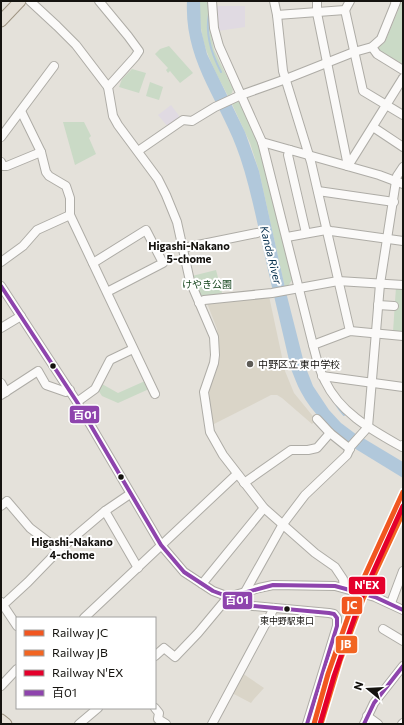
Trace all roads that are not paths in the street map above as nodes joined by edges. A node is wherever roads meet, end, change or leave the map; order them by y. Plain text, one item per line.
1 (30, 1) edge
2 (99, 1) edge
3 (212, 1) edge
4 (274, 1) edge
5 (317, 1) edge
6 (350, 1) edge
7 (396, 1) edge
8 (17, 2) edge
9 (345, 10) junction
10 (317, 13) junction
11 (278, 15) junction
12 (1, 21) edge
13 (372, 47) junction
14 (354, 52) junction
15 (327, 64) junction
16 (54, 66) dead end
17 (403, 70) edge
18 (403, 78) edge
19 (286, 79) junction
20 (108, 86) junction
21 (241, 95) junction
22 (386, 105) junction
23 (21, 112) junction
24 (403, 116) edge
25 (373, 127) junction
26 (1, 137) edge
27 (262, 142) junction
28 (403, 147) edge
29 (290, 150) junction
30 (138, 151) junction
31 (41, 152) junction
32 (310, 156) junction
33 (1, 162) edge
34 (348, 166) junction
35 (403, 167) edge
36 (400, 183) edge
37 (318, 190) junction
38 (394, 202) junction
39 (70, 215) junction
40 (326, 230) junction
41 (257, 233) dead end
42 (306, 233) junction
43 (287, 237) junction
44 (387, 239) junction
45 (403, 240) edge
46 (183, 248) junction
47 (1, 262) edge
48 (93, 263) junction
49 (338, 281) junction
50 (380, 284) junction
51 (403, 285) edge
52 (1, 286) edge
53 (299, 288) junction
54 (107, 292) junction
55 (199, 303) junction
56 (378, 305) junction
57 (394, 306) dead end
58 (20, 316) junction
59 (1, 328) edge
60 (350, 330) junction
61 (376, 333) junction
62 (403, 336) edge
63 (313, 346) junction
64 (133, 349) junction
65 (322, 376) junction
66 (1, 383) edge
67 (372, 383) junction
68 (403, 387) edge
69 (70, 390) junction
70 (4, 393) edge
71 (155, 394) dead end
72 (77, 402) junction
73 (317, 419) dead end
74 (368, 427) junction
75 (330, 433) junction
76 (402, 446) edge
77 (351, 448) junction
78 (237, 474) junction
79 (244, 483) junction
80 (130, 494) junction
81 (1, 506) edge
82 (264, 508) junction
83 (105, 511) junction
84 (283, 524) junction
85 (161, 545) junction
86 (59, 550) junction
87 (138, 568) junction
88 (403, 571) edge
89 (202, 584) junction
90 (344, 588) junction
91 (245, 592) junction
92 (228, 597) junction
93 (391, 603) junction
94 (2, 604) edge
95 (274, 608) junction
96 (403, 610) edge
97 (85, 617) edge
98 (16, 625) edge
99 (383, 629) dead end
100 (403, 641) edge
101 (156, 655) edge
102 (403, 666) edge
103 (16, 669) edge
104 (1, 686) edge
105 (96, 709) edge
106 (156, 709) edge
107 (1, 720) edge
108 (365, 720) edge
109 (6, 724) edge
110 (79, 724) edge
111 (166, 724) edge
112 (212, 724) edge
113 (307, 724) edge
114 (378, 724) edge

1 - 20 street
2 - 20 street
3 - 21 street
4 - 11 street
5 - 10 street
6 - 9 street
7 - 13 street
8 - 12 main road
9 - 10 street
9 - 14 street
10 - 11 street
10 - 15 street
11 - 19 street
13 - 14 street
13 - 17 street
14 - 15 street
14 - 22 street
15 - 19 street
15 - 34 street
16 - 23 street
18 - 22 street
19 - 21 street
19 - 32 street
20 - 30 street
21 - 27 street
21 - 30 street
22 - 24 street
22 - 25 street
23 - 26 street
23 - 31 street
25 - 28 street
25 - 34 street
27 - 29 street
27 - 43 street
29 - 32 street
29 - 42 street
30 - 46 street
31 - 33 street
31 - 39 street
32 - 34 street
32 - 37 street
34 - 36 street
35 - 36 street
36 - 38 street
37 - 38 street
37 - 40 street
38 - 44 street
39 - 47 street
39 - 48 street
40 - 42 street
40 - 44 street
40 - 49 street
41 - 46 street
42 - 43 street
43 - 53 street
44 - 45 street
44 - 50 street
46 - 55 street
48 - 54 street
48 - 54 street
49 - 50 street
49 - 53 street
49 - 60 street
50 - 51 street
50 - 56 street
52 - 58 street
53 - 55 street
53 - 63 street
54 - 64 street
55 - 78 street
56 - 57 street
56 - 61 street
58 - 59 street
58 - 69 street
60 - 61 street
60 - 63 street
61 - 62 street
61 - 67 street
63 - 65 street
64 - 71 street
64 - 72 street
65 - 67 street
65 - 74 street
66 - 70 street
67 - 68 street
67 - 74 street
69 - 70 street
69 - 72 street
72 - 80 street
73 - 75 street
74 - 76 street
74 - 77 street
75 - 77 street
75 - 79 street
77 - 84 street
78 - 79 street
78 - 85 street
79 - 82 street
80 - 83 street
80 - 85 street
81 - 86 street
82 - 84 street
82 - 89 street
83 - 86 street
83 - 87 street
84 - 90 street
84 - 91 street
85 - 87 street
85 - 89 street
86 - 94 street
87 - 97 street
88 - 93 street
89 - 92 street
90 - 91 street
90 - 93 street
91 - 92 street
92 - 95 street
92 - 101 street
93 - 96 street
94 - 98 street
95 - 112 street
95 - 113 street
99 - 100 street
102 - 108 street
103 - 104 street
105 - 110 street
106 - 111 street
107 - 109 main road
108 - 114 street

